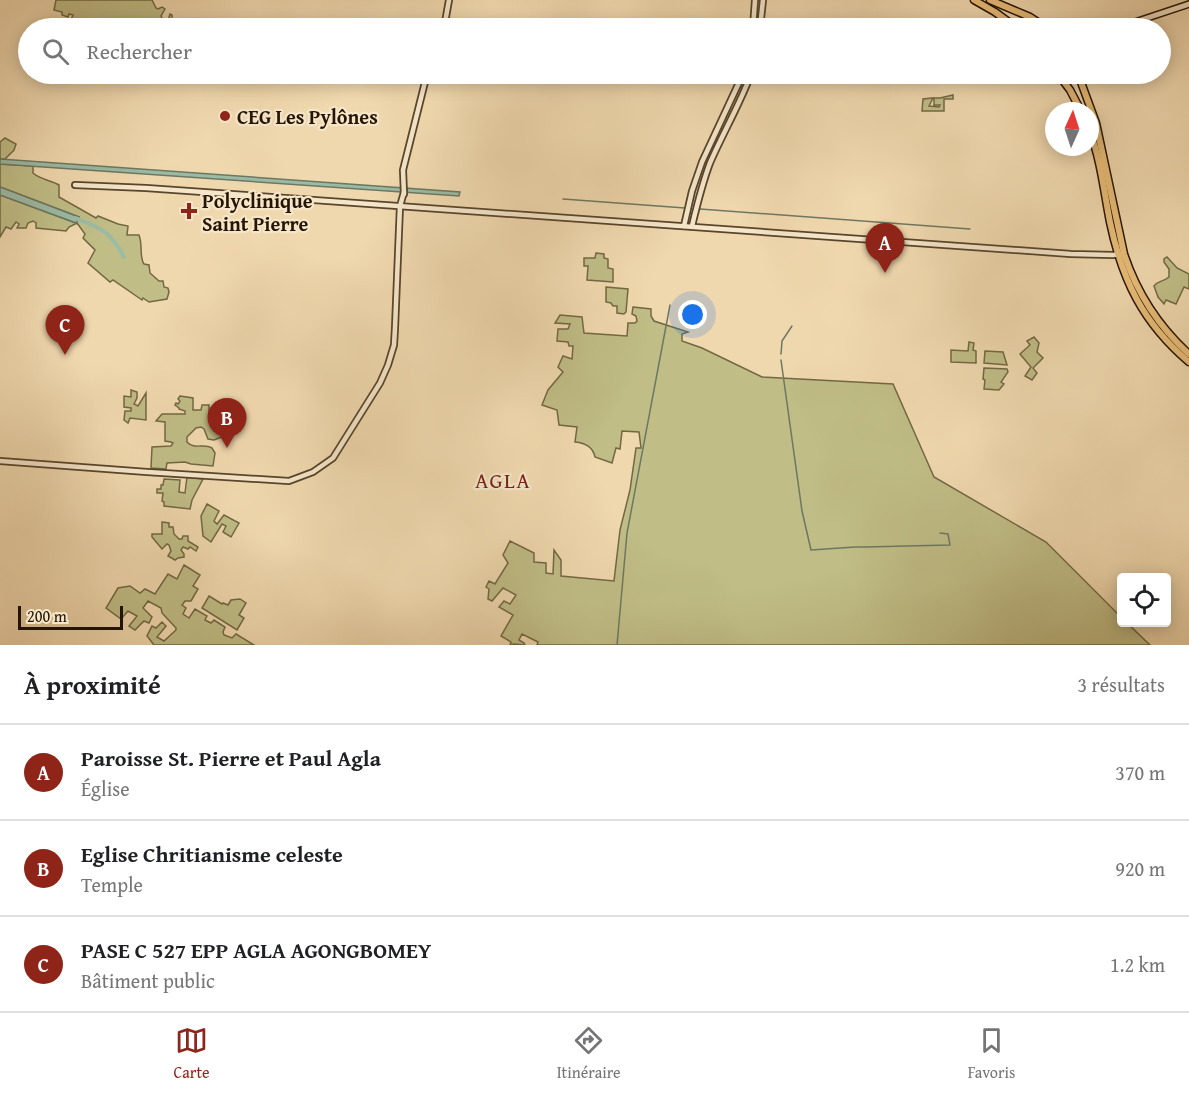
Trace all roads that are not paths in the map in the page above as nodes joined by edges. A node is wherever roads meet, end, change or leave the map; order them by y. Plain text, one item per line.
1 (449, 0) edge
2 (755, 0) edge
3 (763, 0) edge
4 (974, 0) edge
5 (990, 0) edge
6 (1189, 4) edge
7 (446, 18) edge
8 (754, 18) edge
9 (761, 18) edge
10 (1003, 18) edge
11 (1031, 18) edge
12 (1147, 18) edge
13 (424, 84) edge
14 (738, 84) edge
15 (746, 84) edge
16 (1066, 84) edge
17 (1082, 84) edge
18 (1076, 102) edge
19 (1097, 156) edge
20 (75, 185) dead end
21 (401, 206) junction
22 (684, 226) junction
23 (692, 226) junction
24 (1121, 254) junction
25 (1189, 354) edge
26 (1189, 362) edge
27 (0, 461) edge

1 - 7 street
2 - 8 street
3 - 9 street
4 - 10 highway
5 - 11 highway
6 - 12 main road
13 - 21 street
14 - 22 street
15 - 23 street
16 - 18 highway
17 - 24 highway
19 - 24 highway
20 - 21 street
21 - 22 street
21 - 27 street
22 - 23 street
23 - 24 street
24 - 25 highway
24 - 26 highway

